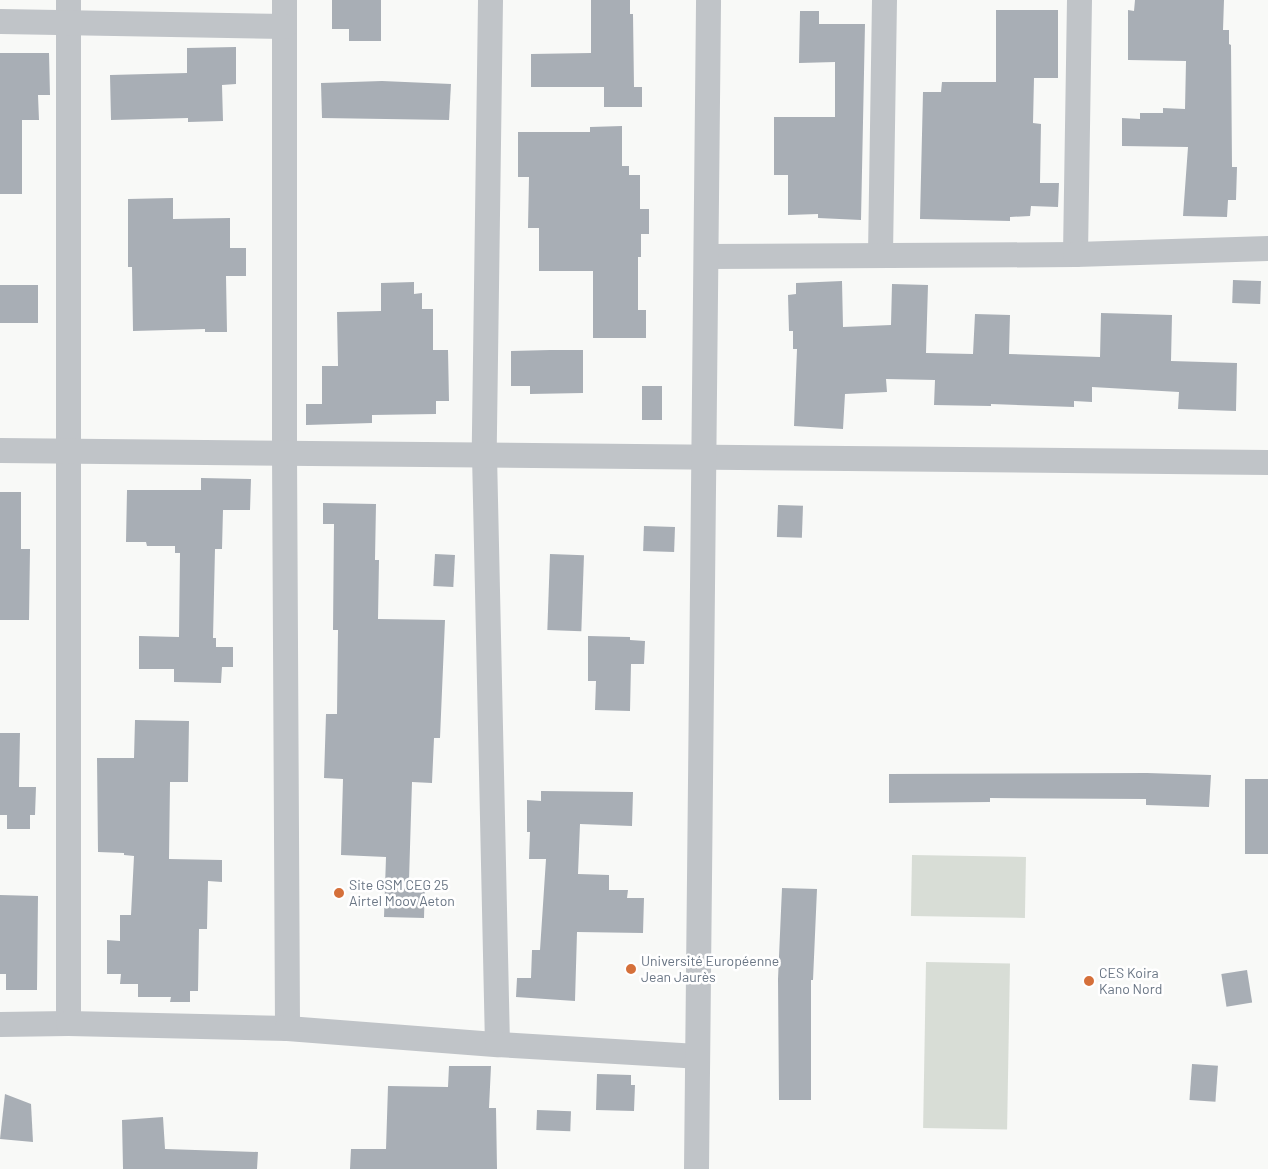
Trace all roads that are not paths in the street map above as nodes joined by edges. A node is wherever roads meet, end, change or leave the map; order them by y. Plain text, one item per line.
1 (284, 0) edge
2 (490, 0) edge
3 (708, 0) edge
4 (884, 0) edge
5 (1079, 0) edge
6 (68, 11) edge
7 (0, 20) edge
8 (284, 26) junction
9 (1268, 248) edge
10 (880, 254) junction
11 (1075, 254) junction
12 (706, 256) junction
13 (0, 450) edge
14 (68, 450) junction
15 (284, 452) junction
16 (484, 454) junction
17 (704, 456) junction
18 (1268, 462) edge
19 (68, 1023) junction
20 (0, 1024) edge
21 (287, 1028) junction
22 (497, 1044) junction
23 (698, 1056) junction
24 (696, 1169) edge

1 - 8 street
2 - 16 street
3 - 12 street
4 - 10 street
5 - 11 street
6 - 7 street
6 - 8 street
6 - 14 street
8 - 15 street
9 - 11 street
10 - 11 street
10 - 12 street
12 - 17 street
13 - 14 street
14 - 15 street
14 - 19 street
15 - 16 street
15 - 21 street
16 - 17 street
16 - 22 street
17 - 18 street
17 - 23 street
19 - 20 street
19 - 21 street
21 - 22 street
22 - 23 street
23 - 24 street

